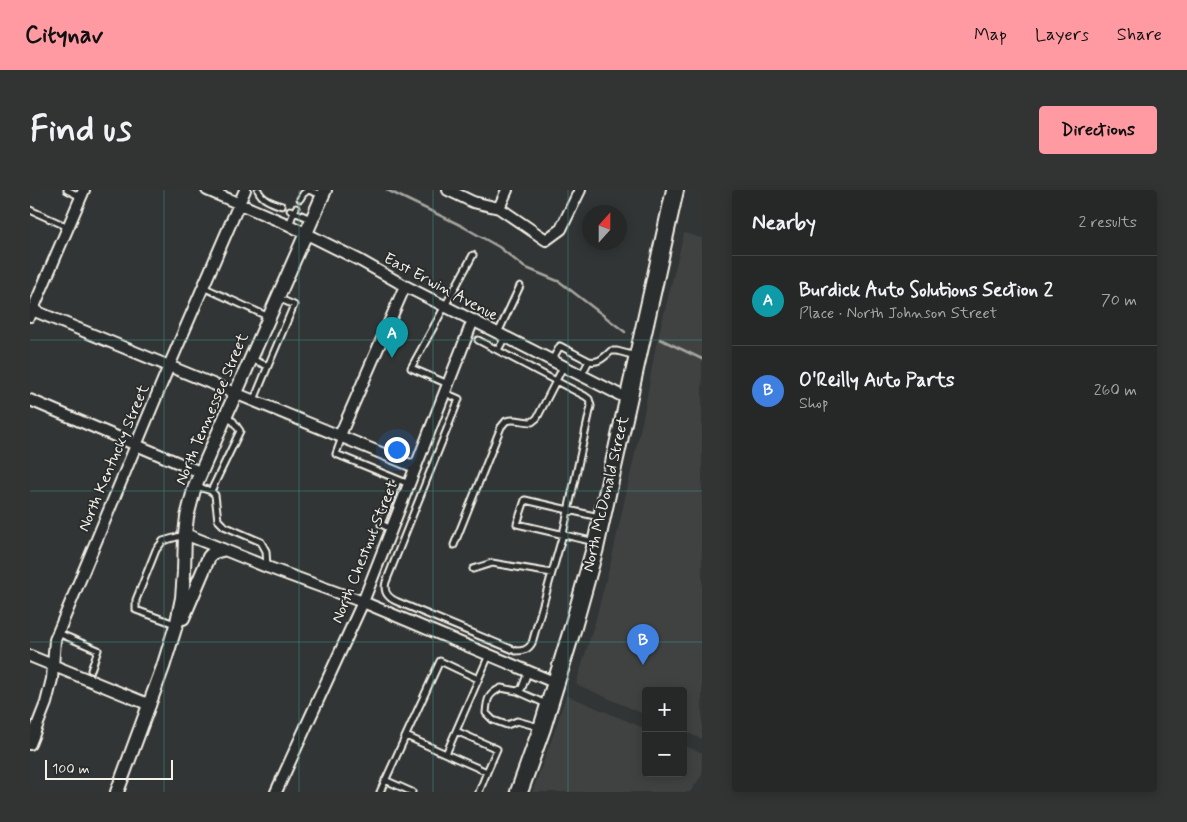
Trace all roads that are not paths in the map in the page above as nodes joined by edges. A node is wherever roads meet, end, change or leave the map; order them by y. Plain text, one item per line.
1 (67, 190) edge
2 (207, 190) edge
3 (245, 190) edge
4 (258, 190) edge
5 (448, 190) edge
6 (507, 190) edge
7 (580, 190) edge
8 (675, 190) edge
9 (323, 193) edge
10 (82, 194) edge
11 (300, 199) dead end
12 (268, 201) junction
13 (239, 204) junction
14 (282, 206) dead end
15 (499, 208) junction
16 (30, 210) edge
17 (263, 214) junction
18 (312, 219) junction
19 (288, 225) junction
20 (68, 227) junction
21 (305, 234) junction
22 (473, 255) dead end
23 (405, 286) junction
24 (520, 286) dead end
25 (203, 288) junction
26 (278, 297) junction
27 (445, 306) junction
28 (31, 311) edge
29 (269, 317) junction
30 (473, 320) junction
31 (501, 335) junction
32 (478, 340) dead end
33 (498, 350) junction
34 (638, 356) junction
35 (250, 359) junction
36 (552, 361) junction
37 (588, 361) junction
38 (169, 366) junction
39 (268, 366) junction
40 (563, 367) junction
41 (581, 376) junction
42 (556, 381) junction
43 (446, 389) junction
44 (236, 393) junction
45 (628, 399) junction
46 (30, 400) edge
47 (254, 400) junction
48 (225, 418) junction
49 (341, 436) junction
50 (136, 445) junction
51 (415, 467) junction
52 (200, 472) junction
53 (398, 480) junction
54 (409, 484) junction
55 (195, 486) junction
56 (211, 491) junction
57 (391, 499) junction
58 (402, 502) junction
59 (568, 510) junction
60 (602, 518) junction
61 (392, 528) junction
62 (185, 534) junction
63 (562, 534) junction
64 (596, 542) junction
65 (454, 545) dead end
66 (222, 550) junction
67 (266, 567) junction
68 (474, 569) dead end
69 (552, 573) junction
70 (373, 574) junction
71 (387, 580) junction
72 (363, 602) junction
73 (178, 625) junction
74 (58, 632) junction
75 (489, 655) junction
76 (30, 656) edge
77 (54, 666) junction
78 (91, 670) dead end
79 (528, 672) junction
80 (478, 678) junction
81 (556, 683) junction
82 (517, 691) junction
83 (150, 705) junction
84 (549, 706) junction
85 (542, 728) junction
86 (456, 730) junction
87 (406, 736) junction
88 (30, 744) edge
89 (446, 754) junction
90 (488, 772) junction
91 (386, 780) junction
92 (117, 792) edge
93 (276, 792) edge
94 (380, 792) edge
95 (412, 792) edge
96 (479, 792) edge
97 (519, 792) edge

1 - 10 lane
2 - 13 street, East Erwin Avenue
3 - 13 street, North Kentucky Street
4 - 12 lane
5 - 15 street
6 - 15 street
7 - 15 street
8 - 34 main road, North McDonald Street
9 - 11 lane
9 - 18 street, North Tennessee Street
10 - 20 street
12 - 14 lane
12 - 17 lane
13 - 17 street, East Erwin Avenue
13 - 25 street, North Kentucky Street
16 - 20 lane
17 - 19 street, East Erwin Avenue
18 - 19 lane
18 - 21 street, North Tennessee Street
19 - 21 street, East Erwin Avenue
20 - 28 street
21 - 23 street, East Erwin Avenue
21 - 26 street, North Tennessee Street
22 - 27 lane
23 - 27 street, East Erwin Avenue
23 - 49 street
24 - 31 lane
25 - 29 lane
25 - 38 street, North Kentucky Street
26 - 29 street, North Tennessee Street
26 - 39 lane
27 - 30 street, East Erwin Avenue
27 - 43 lane
28 - 38 street
29 - 35 street, North Tennessee Street
30 - 31 street, East Erwin Avenue
30 - 43 street, North Chestnut Street
31 - 33 lane
31 - 36 street, East Erwin Avenue
32 - 33 lane
33 - 42 lane
34 - 37 lane
34 - 45 main road, North McDonald Street
35 - 39 lane
35 - 44 street, North Tennessee Street
36 - 37 lane
36 - 40 street, East Erwin Avenue
37 - 41 lane
38 - 44 street
38 - 50 street, North Kentucky Street
39 - 47 lane
40 - 41 street, East Erwin Avenue
40 - 42 lane
41 - 45 street, East Erwin Avenue
42 - 59 lane
42 - 65 lane
43 - 51 street, North Chestnut Street
43 - 71 lane
44 - 47 street
44 - 48 street, North Tennessee Street
45 - 60 main road, North McDonald Street
46 - 50 street
47 - 49 street
48 - 52 street, North Tennessee Street
48 - 56 lane
49 - 51 street
49 - 53 lane
50 - 52 street
50 - 74 street, North Kentucky Street
51 - 54 street, North Chestnut Street
52 - 55 street, North Tennessee Street
53 - 54 lane
53 - 57 lane
54 - 58 street, North Chestnut Street
55 - 56 lane
55 - 62 street, North Tennessee Street
56 - 67 lane
57 - 58 lane
57 - 61 lane
58 - 61 street, North Chestnut Street
59 - 60 lane
59 - 63 lane
59 - 63 lane
60 - 64 main road, North McDonald Street
61 - 70 street, North Chestnut Street
62 - 66 street
62 - 73 street, North Tennessee Street
62 - 73 lane
63 - 64 lane
63 - 69 lane
64 - 81 main road, North McDonald Street
66 - 67 street
66 - 73 street
67 - 72 street
68 - 69 lane
69 - 71 lane
70 - 71 lane
70 - 72 street, North Chestnut Street
72 - 75 street
72 - 93 street, North Chestnut Street
73 - 83 street
74 - 77 street, North Kentucky Street
74 - 78 lane
75 - 79 street
75 - 80 lane
76 - 77 street
77 - 83 street
77 - 88 street, North Kentucky Street
79 - 81 street
79 - 82 lane
80 - 86 lane
80 - 87 lane
81 - 84 main road, North McDonald Street
82 - 84 lane
82 - 85 lane
83 - 92 street
84 - 85 main road, North McDonald Street
85 - 97 main road, North McDonald Street
86 - 89 lane
86 - 90 lane
87 - 89 lane
87 - 91 lane
89 - 90 lane
90 - 96 lane
91 - 94 lane
91 - 95 lane

